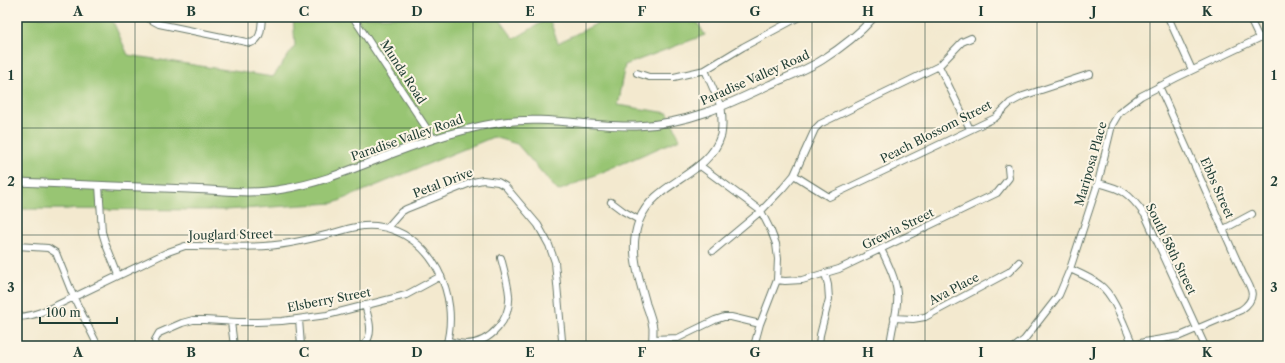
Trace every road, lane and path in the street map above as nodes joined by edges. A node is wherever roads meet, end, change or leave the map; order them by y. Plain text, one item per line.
1 (146, 17) edge
2 (262, 17) edge
3 (353, 17) edge
4 (799, 17) edge
5 (874, 17) edge
6 (1168, 17) edge
7 (1250, 17) edge
8 (1268, 34) edge
9 (971, 38) dead end
10 (1259, 38) junction
11 (939, 66) junction
12 (705, 70) junction
13 (1192, 70) junction
14 (638, 73) dead end
15 (1090, 74) dead end
16 (1159, 86) junction
17 (721, 107) junction
18 (970, 129) junction
19 (433, 138) junction
20 (700, 165) junction
21 (1008, 168) dead end
22 (794, 175) junction
23 (17, 182) edge
24 (1098, 183) junction
25 (99, 185) junction
26 (610, 202) dead end
27 (760, 210) junction
28 (1252, 214) dead end
29 (639, 220) junction
30 (386, 228) junction
31 (1224, 228) junction
32 (17, 246) edge
33 (881, 249) junction
34 (713, 251) dead end
35 (501, 258) dead end
36 (1019, 262) dead end
37 (1070, 269) junction
38 (825, 273) junction
39 (118, 275) junction
40 (441, 276) junction
41 (777, 280) junction
42 (74, 298) junction
43 (365, 305) junction
44 (17, 317) edge
45 (894, 318) junction
46 (299, 319) junction
47 (231, 322) junction
48 (760, 324) junction
49 (1197, 329) junction
50 (652, 342) edge
51 (447, 344) edge
52 (156, 345) edge
53 (1132, 345) edge
54 (98, 346) edge
55 (234, 346) edge
56 (301, 346) edge
57 (363, 346) edge
58 (564, 346) edge
59 (754, 346) edge
60 (819, 346) edge
61 (890, 346) edge
62 (1016, 346) edge
63 (1205, 346) edge

1 - 2 street
3 - 19 street, Munda Road
4 - 12 street
5 - 17 main road, Paradise Valley Road
6 - 13 street
7 - 10 street
8 - 10 street, Mariposa Place
9 - 11 street
10 - 13 street, Mariposa Place
11 - 18 street
11 - 22 street
12 - 14 street
12 - 17 street
13 - 16 street, Mariposa Place
15 - 18 street, Peach Blossom Street
16 - 24 street, Mariposa Place
16 - 31 street, Ebbs Street
17 - 19 main road, Paradise Valley Road
17 - 20 main road
18 - 22 street, Peach Blossom Street
19 - 25 main road, Paradise Valley Road
20 - 27 street
20 - 29 main road
21 - 33 street, Grewia Street
22 - 27 street
23 - 25 main road, Paradise Valley Road
24 - 37 street, Mariposa Place
24 - 49 street, South 58th Street
25 - 39 street
26 - 29 street
27 - 34 street
27 - 41 street
28 - 31 street
29 - 50 main road
30 - 39 street, Jouglard Street
30 - 40 street, Jouglard Street
30 - 58 street, Petal Drive
31 - 49 street, Ebbs Street
32 - 42 street
33 - 38 street, Grewia Street
33 - 45 street
35 - 51 street
36 - 45 street, Ava Place
37 - 53 street
37 - 62 street, Mariposa Place
38 - 41 street, Grewia Street
38 - 60 street
39 - 42 street, Jouglard Street
40 - 43 street, Elsberry Street
40 - 51 street, Jouglard Street
41 - 48 street
42 - 44 street, Jouglard Street
42 - 54 street
43 - 46 street, Elsberry Street
43 - 57 street
45 - 61 street
46 - 47 street, Elsberry Street
46 - 56 street
47 - 52 street, Elsberry Street
47 - 55 street
48 - 50 street
48 - 59 street
49 - 53 street
49 - 63 street, South 58th Street

